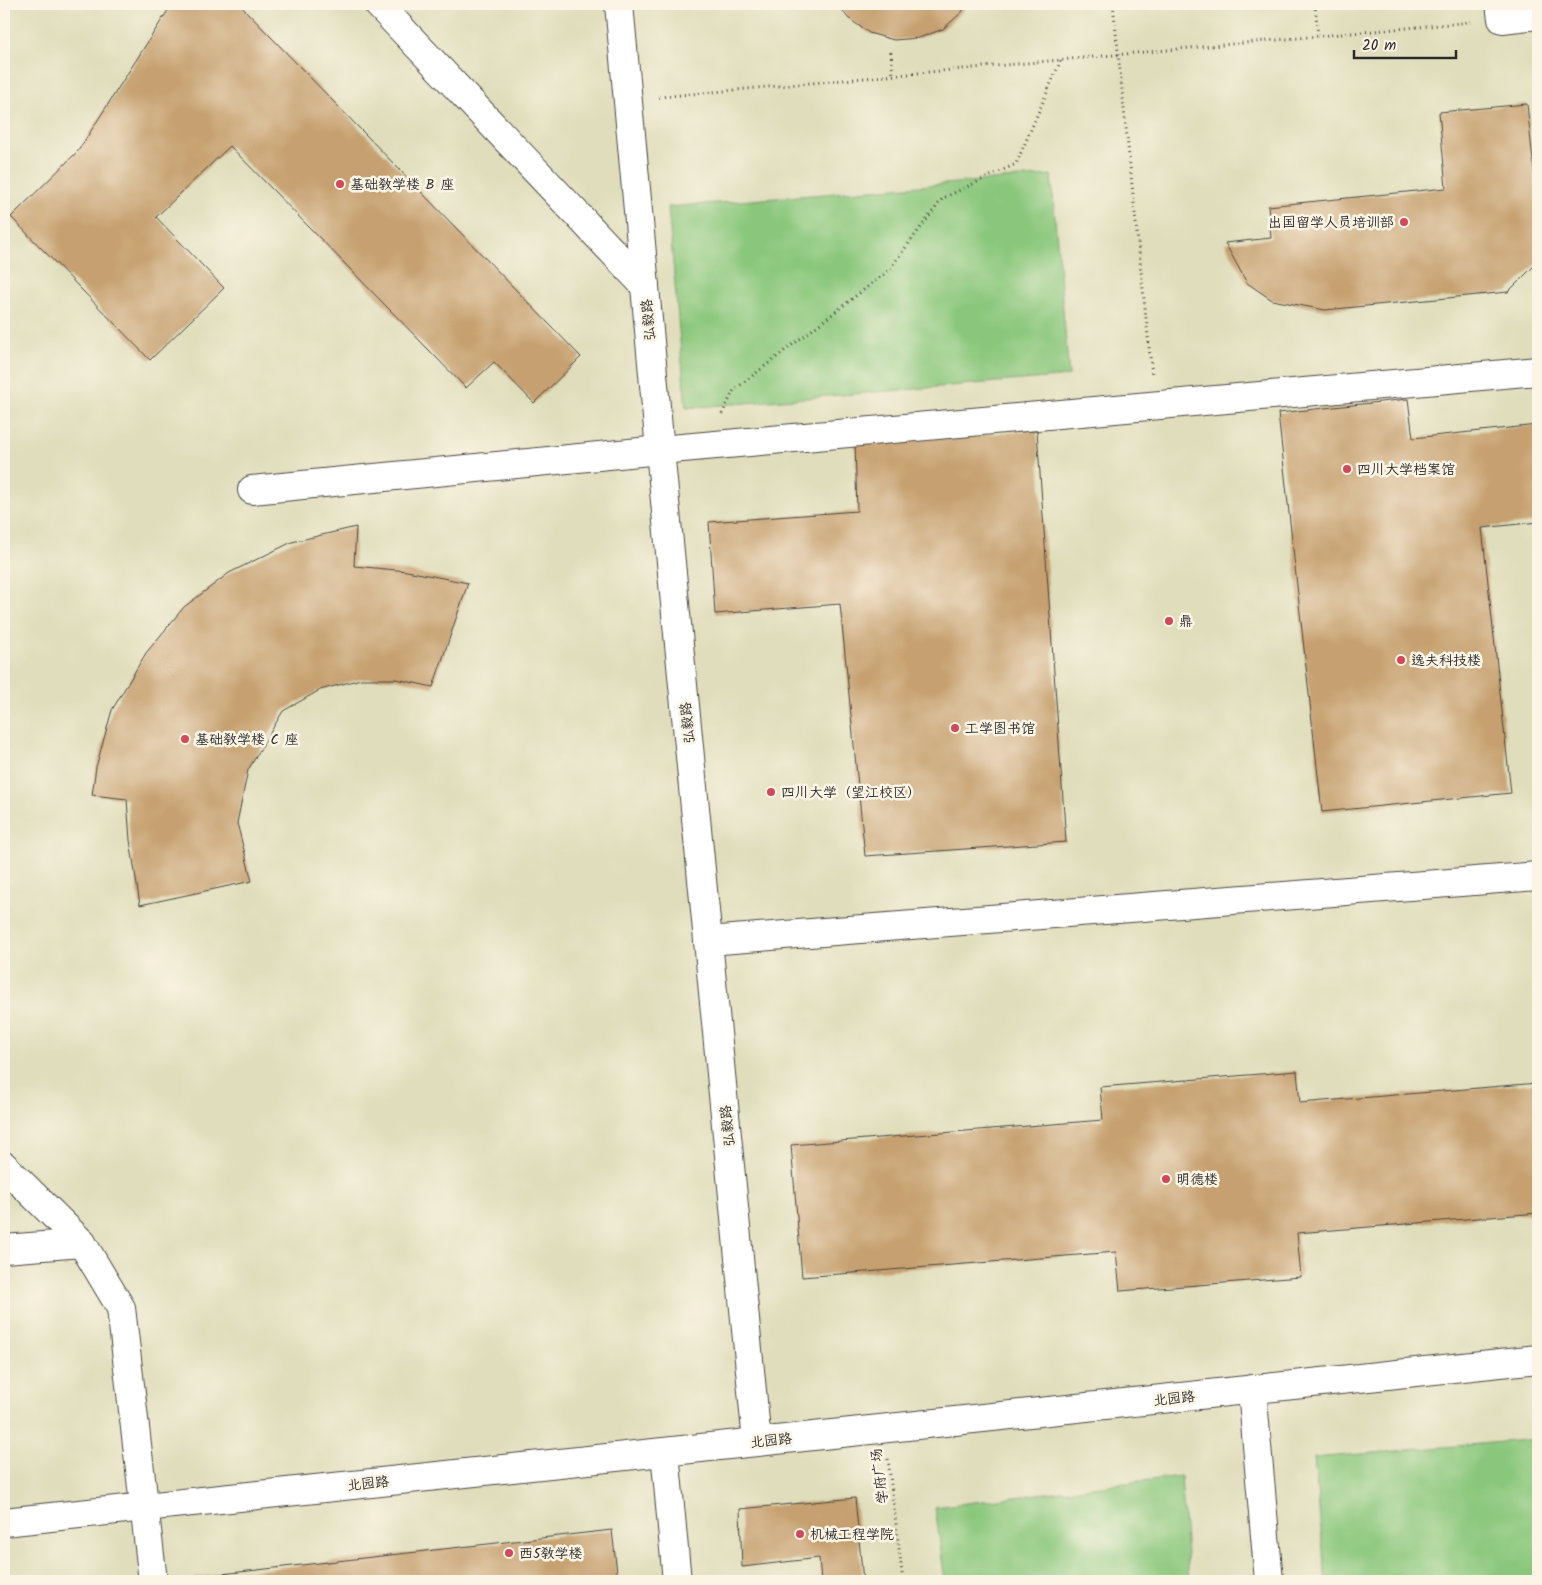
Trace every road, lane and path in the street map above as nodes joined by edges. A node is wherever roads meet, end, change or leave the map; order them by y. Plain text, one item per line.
1 (378, 4) edge
2 (619, 4) edge
3 (1113, 4) edge
4 (1315, 4) edge
5 (1501, 11) edge
6 (1538, 16) edge
7 (1318, 36) junction
8 (892, 52) dead end
9 (1118, 54) junction
10 (1060, 60) junction
11 (893, 76) junction
12 (628, 100) junction
13 (645, 286) junction
14 (1538, 371) edge
15 (1155, 405) junction
16 (706, 446) junction
17 (660, 450) junction
18 (252, 490) dead end
19 (1538, 876) edge
20 (708, 941) junction
21 (4, 1166) edge
22 (82, 1243) junction
23 (4, 1249) edge
24 (1538, 1359) edge
25 (1252, 1390) junction
26 (884, 1428) junction
27 (758, 1442) junction
28 (664, 1452) junction
29 (145, 1507) junction
30 (4, 1522) edge
31 (153, 1581) edge
32 (677, 1581) edge
33 (903, 1581) edge
34 (1269, 1581) edge

1 - 13 street
2 - 12 street, 弘毅路
3 - 9 path
4 - 7 path
5 - 6 street
5 - 7 path
7 - 9 path
8 - 11 path
9 - 10 path
9 - 15 path
10 - 11 path
10 - 16 path
11 - 12 path
12 - 13 street, 弘毅路
13 - 17 street, 弘毅路
14 - 15 street
15 - 16 street
16 - 17 street
17 - 18 street
17 - 20 street, 弘毅路
19 - 20 street
20 - 27 street, 弘毅路
21 - 22 street
22 - 23 street
22 - 29 street
24 - 25 street, 北园路
25 - 26 street, 北园路
25 - 34 street
26 - 27 street, 北园路
26 - 33 path, 学府广场
27 - 28 street, 北园路
28 - 29 street, 北园路
28 - 32 street
29 - 30 street, 北园路
29 - 31 street

